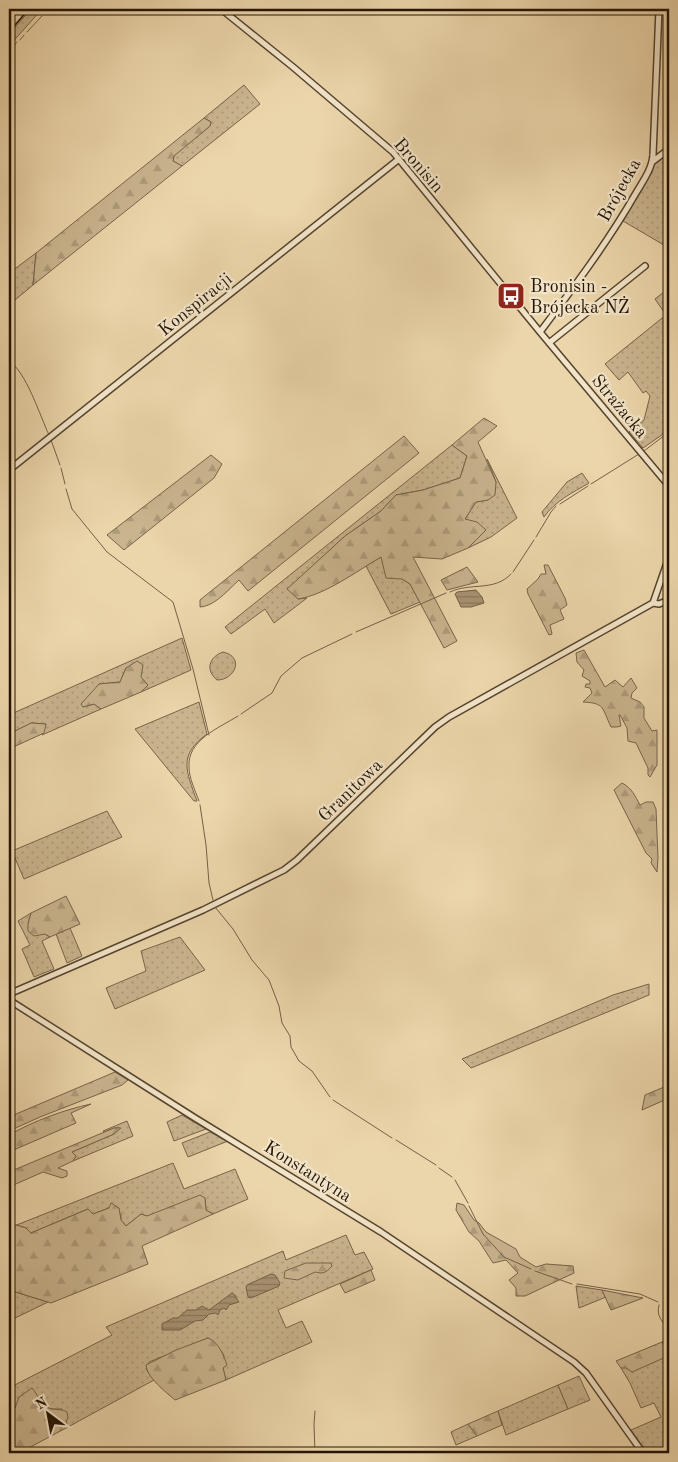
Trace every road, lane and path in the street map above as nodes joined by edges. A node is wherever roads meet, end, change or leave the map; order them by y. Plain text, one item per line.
1 (24, 9) edge
2 (221, 9) edge
3 (659, 9) edge
4 (9, 26) edge
5 (669, 149) edge
6 (398, 159) junction
7 (652, 162) junction
8 (645, 266) dead end
9 (540, 332) junction
10 (549, 343) junction
11 (569, 366) joint
12 (9, 470) edge
13 (669, 484) edge
14 (669, 557) edge
15 (669, 600) edge
16 (653, 603) junction
17 (9, 994) edge
18 (9, 1000) edge
19 (645, 1453) edge

1 - 4 main road
2 - 6 street, Bronisin
3 - 7 street, Brójecka
5 - 7 street
6 - 9 street, Bronisin
6 - 12 street, Konspiracji
7 - 9 street, Brójecka
8 - 10 street
9 - 10 street, Bronisin
10 - 11 street, Bronisin
11 - 13 street, Strażacka
14 - 16 street
15 - 16 street, Granitowa
16 - 17 street, Granitowa
18 - 19 street, Konstantyna

